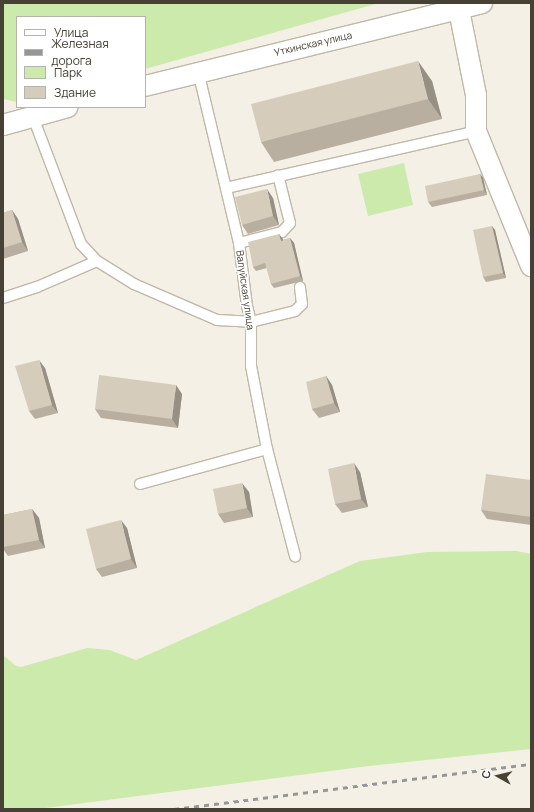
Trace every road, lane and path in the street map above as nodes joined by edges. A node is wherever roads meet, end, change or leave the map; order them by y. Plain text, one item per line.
1 (482, 3) edge
2 (459, 10) junction
3 (198, 71) junction
4 (146, 86) edge
5 (64, 108) edge
6 (33, 117) junction
7 (3, 125) edge
8 (476, 131) junction
9 (278, 175) junction
10 (226, 188) junction
11 (239, 243) junction
12 (98, 261) junction
13 (531, 266) edge
14 (300, 287) dead end
15 (3, 298) edge
16 (251, 322) junction
17 (267, 449) junction
18 (140, 484) dead end
19 (295, 556) dead end

1 - 2 street, Уткинская улица
2 - 3 street, Уткинская улица
2 - 8 street
3 - 4 street, Уткинская улица
3 - 10 lane, Валуйская улица
5 - 6 street
6 - 7 street
6 - 12 lane
8 - 9 lane
8 - 13 street
9 - 10 lane
9 - 11 lane
10 - 11 lane, Валуйская улица
11 - 16 lane, Валуйская улица
12 - 15 lane
12 - 16 lane
14 - 16 lane
16 - 17 lane, Валуйская улица
17 - 18 lane
17 - 19 lane, Валуйская улица

